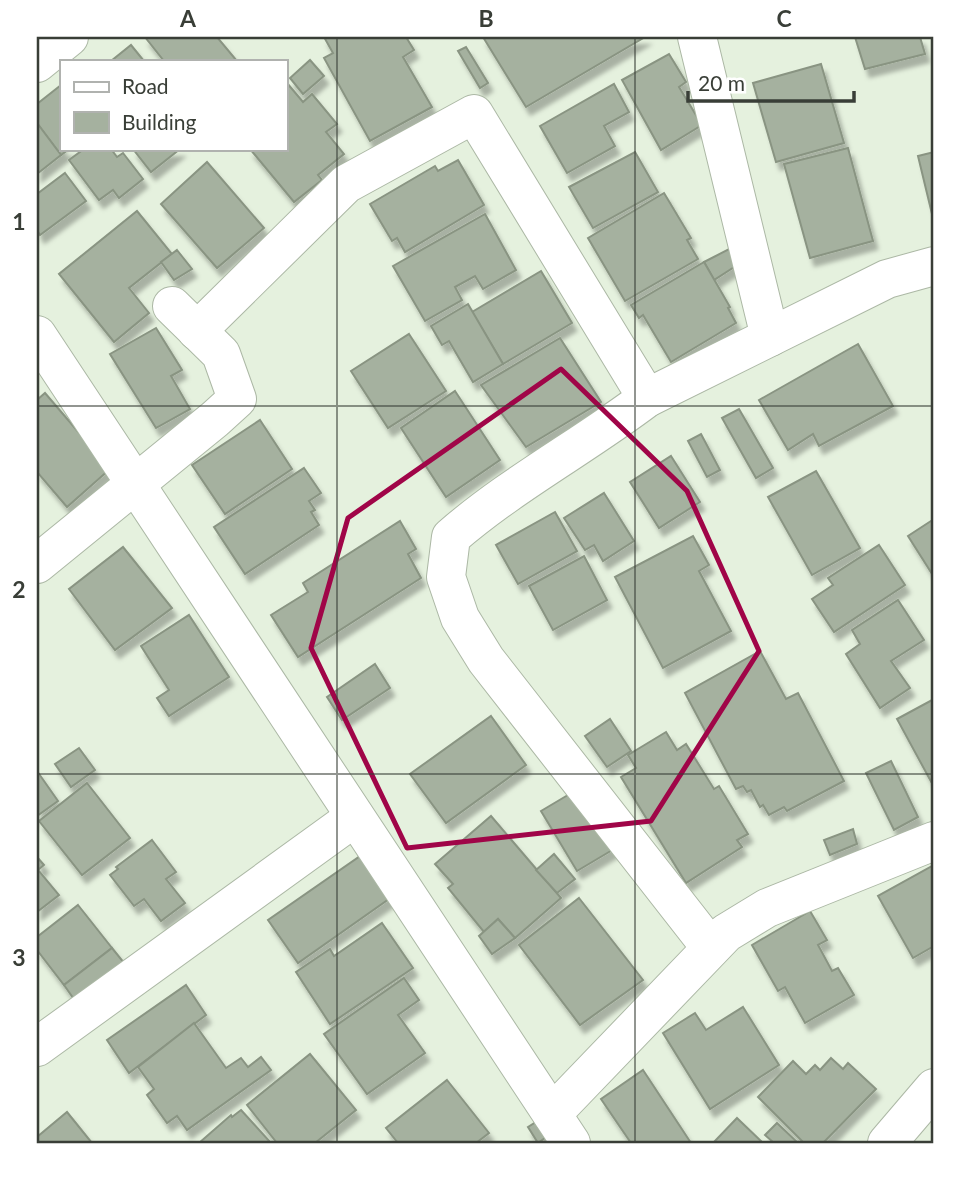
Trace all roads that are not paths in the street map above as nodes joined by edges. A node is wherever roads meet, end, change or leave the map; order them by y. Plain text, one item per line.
1 (69, 37) edge
2 (697, 37) edge
3 (37, 63) edge
4 (934, 266) edge
5 (37, 335) edge
6 (771, 337) junction
7 (647, 398) junction
8 (135, 483) junction
9 (37, 564) edge
10 (355, 817) junction
11 (934, 841) edge
12 (711, 948) junction
13 (37, 1047) edge
14 (934, 1088) edge
15 (561, 1129) edge
16 (887, 1143) edge

1 - 3 street
2 - 6 street
4 - 6 street
5 - 8 street
6 - 7 street
7 - 8 street
7 - 12 street
8 - 9 street
8 - 10 street
10 - 13 street
10 - 15 street
11 - 12 street
12 - 15 street
14 - 16 street

